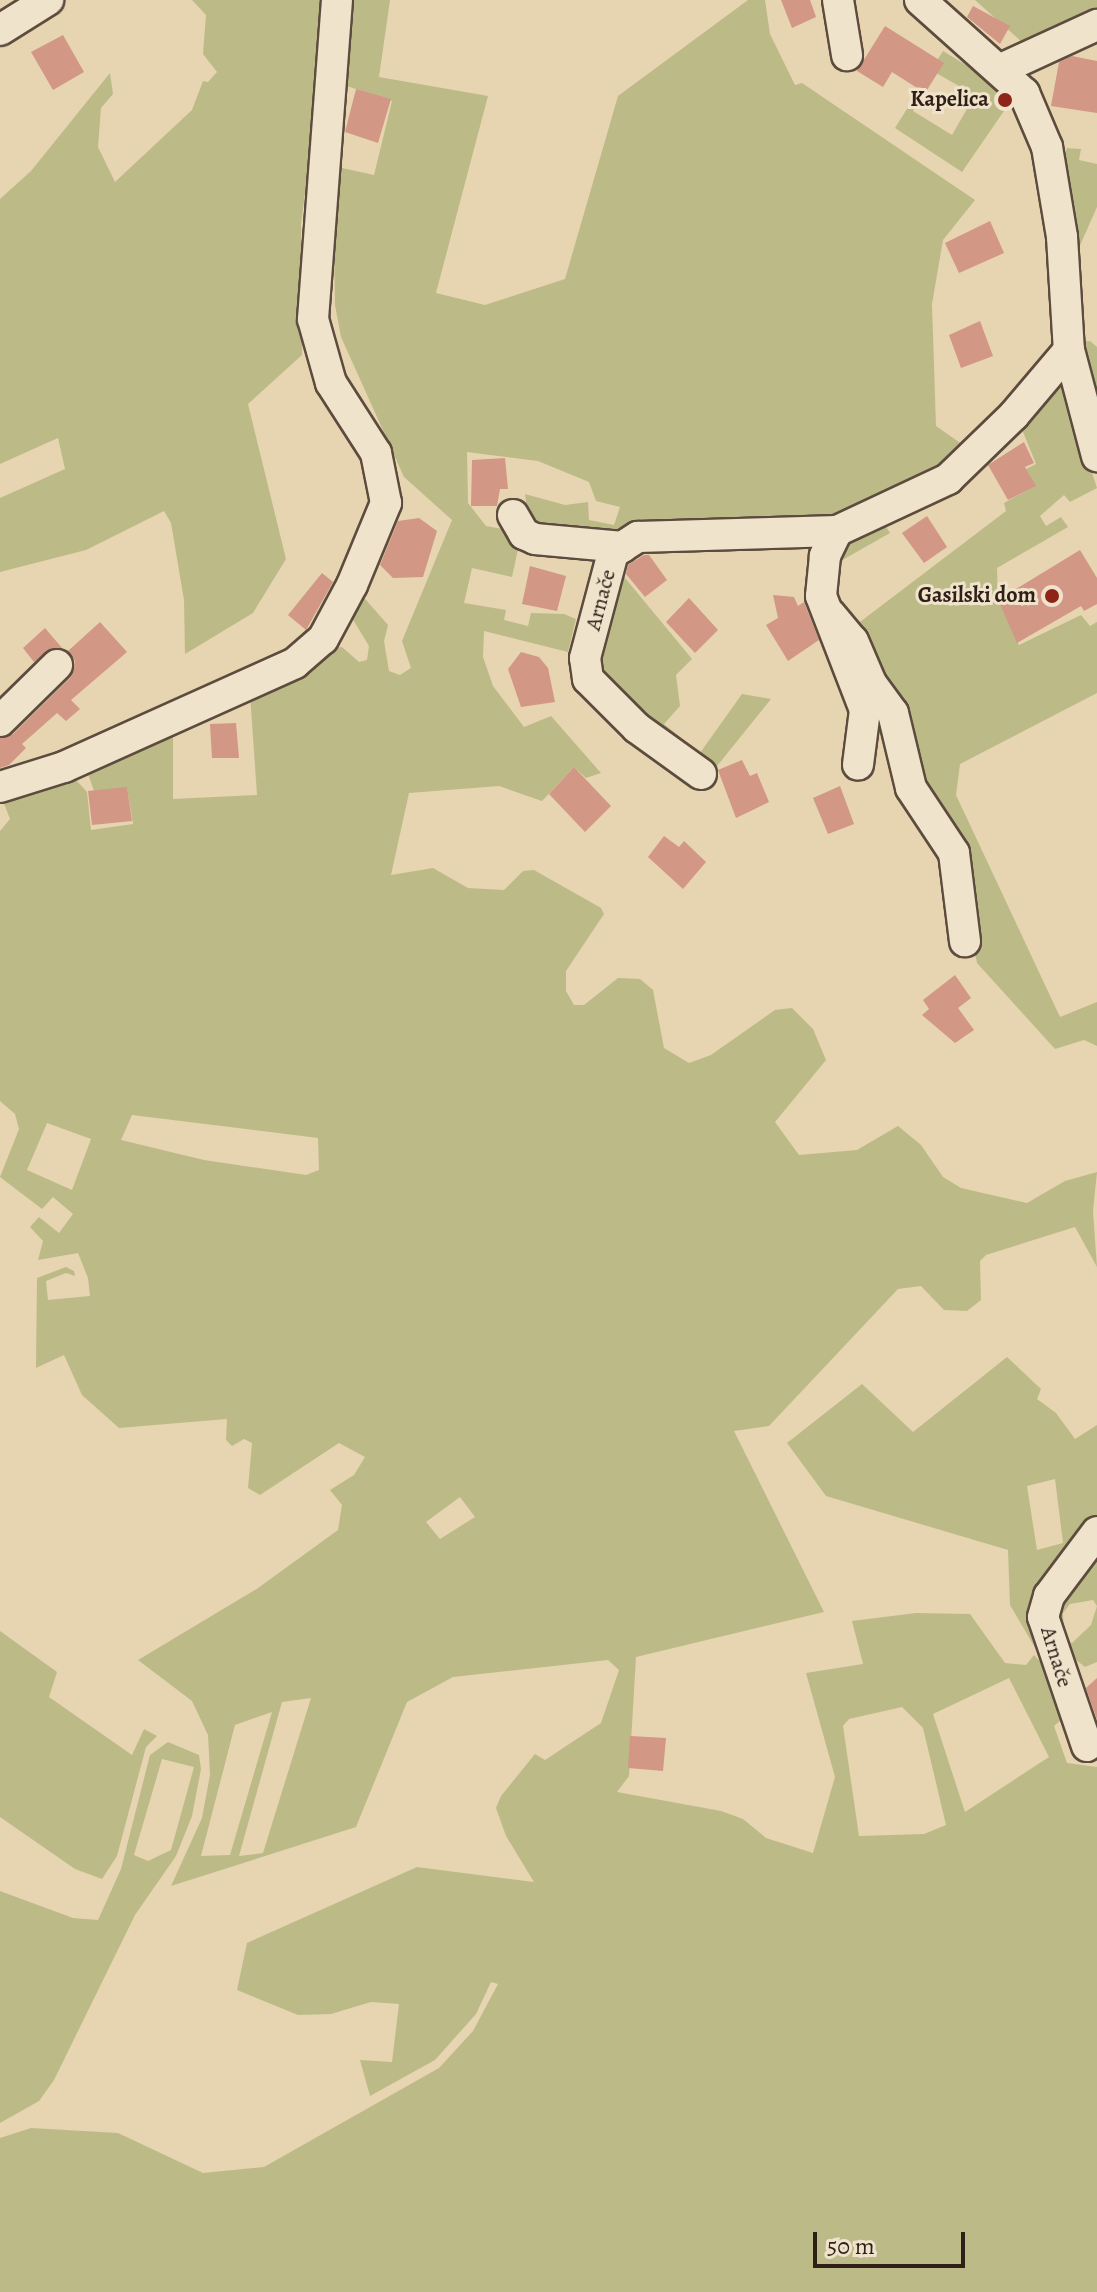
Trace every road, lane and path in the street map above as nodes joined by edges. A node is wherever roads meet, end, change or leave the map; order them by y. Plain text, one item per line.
1 (48, 0) edge
2 (337, 0) edge
3 (838, 0) edge
4 (920, 0) edge
5 (1097, 25) edge
6 (0, 30) edge
7 (847, 55) dead end
8 (999, 70) junction
9 (1069, 350) junction
10 (1097, 456) edge
11 (513, 515) dead end
12 (837, 531) junction
13 (623, 547) junction
14 (830, 614) junction
15 (57, 665) dead end
16 (0, 721) edge
17 (858, 765) dead end
18 (701, 774) dead end
19 (0, 787) edge
20 (965, 941) dead end
21 (1097, 1532) edge
22 (1087, 1746) dead end

1 - 6 street
2 - 19 street
3 - 7 street
4 - 8 street
5 - 8 street
8 - 9 street
9 - 10 street
9 - 12 street, Arnače
11 - 13 street
12 - 13 street, Arnače
12 - 14 street
13 - 18 street, Arnače
14 - 17 street
14 - 20 street
15 - 16 street
21 - 22 street, Arnače

